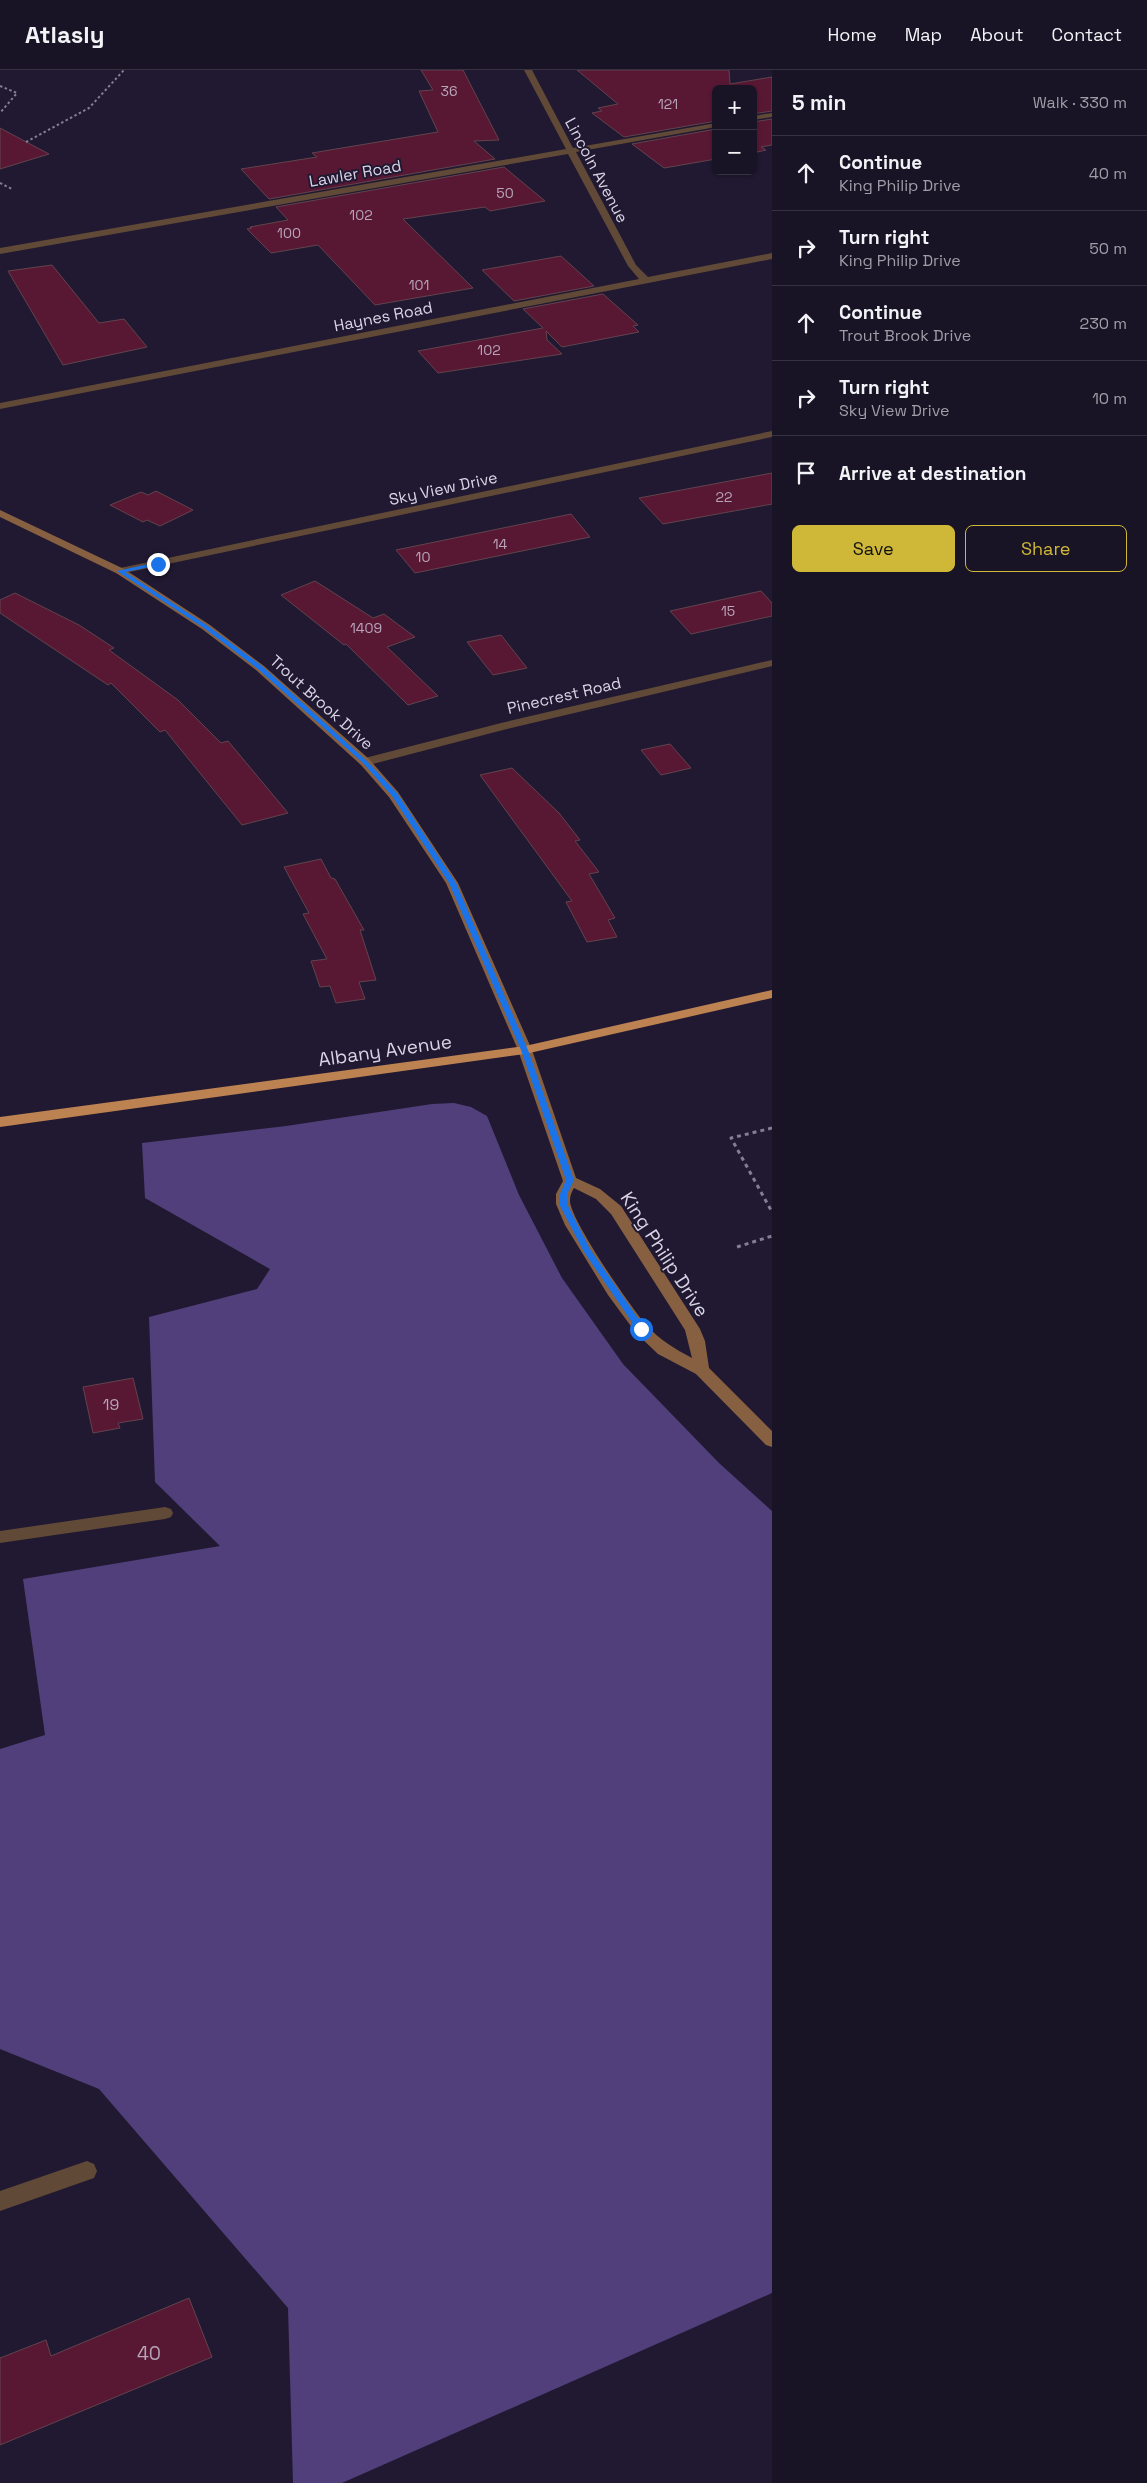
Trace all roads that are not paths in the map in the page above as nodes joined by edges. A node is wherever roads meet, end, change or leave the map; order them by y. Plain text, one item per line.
1 (528, 70) edge
2 (772, 115) edge
3 (757, 117) edge
4 (712, 126) edge
5 (569, 151) junction
6 (0, 251) edge
7 (772, 256) edge
8 (645, 280) junction
9 (0, 406) edge
10 (772, 434) edge
11 (0, 513) edge
12 (120, 571) junction
13 (772, 663) edge
14 (365, 762) junction
15 (772, 994) edge
16 (525, 1050) junction
17 (0, 1122) edge
18 (570, 1180) junction
19 (702, 1370) junction
20 (772, 1440) edge
21 (165, 1513) dead end
22 (0, 1537) edge
23 (87, 2171) dead end
24 (0, 2201) edge

1 - 5 street, Lincoln Avenue
2 - 3 street
4 - 5 street, Lawler Road
5 - 6 street, Lawler Road
5 - 8 street, Lincoln Avenue
7 - 8 street, Haynes Road
8 - 9 street, Haynes Road
10 - 12 street, Sky View Drive
11 - 12 main road, Trout Brook Drive
12 - 14 main road, Trout Brook Drive
13 - 14 street, Pinecrest Road
14 - 16 main road, Trout Brook Drive
15 - 16 highway, Albany Avenue
16 - 17 highway, Albany Avenue
16 - 18 main road
18 - 19 main road, King Philip Drive
18 - 19 main road
19 - 20 main road
21 - 22 street
23 - 24 street

